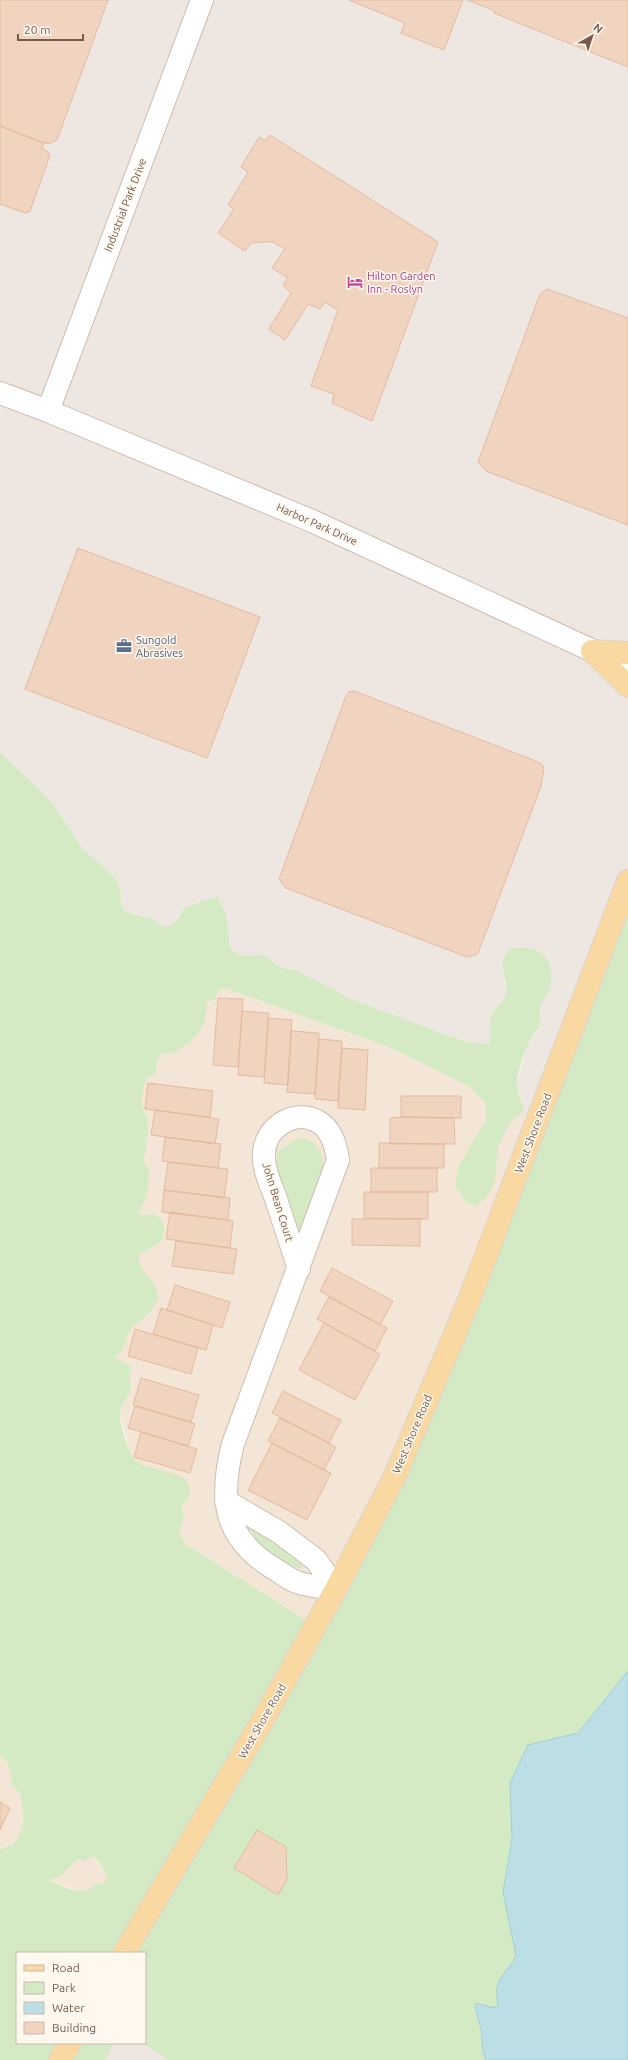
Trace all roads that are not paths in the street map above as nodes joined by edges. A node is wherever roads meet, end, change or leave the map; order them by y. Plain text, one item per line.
1 (202, 0) edge
2 (0, 393) edge
3 (48, 411) junction
4 (592, 651) junction
5 (628, 653) edge
6 (628, 667) edge
7 (628, 686) edge
8 (628, 880) edge
9 (299, 1269) junction
10 (226, 1501) junction
11 (336, 1589) junction
12 (125, 1952) edge
13 (69, 2044) edge
14 (60, 2060) edge

1 - 3 street, Industrial Park Drive
2 - 3 street, Harbor Park Drive
3 - 4 street, Harbor Park Drive
4 - 5 main road
4 - 6 street, Harbor Park Drive
4 - 7 main road
8 - 11 main road, West Shore Road
9 - 9 street, John Bean Court
9 - 10 street, John Bean Court
10 - 11 street
10 - 11 street, John Bean Court
11 - 12 main road, West Shore Road
13 - 14 main road

